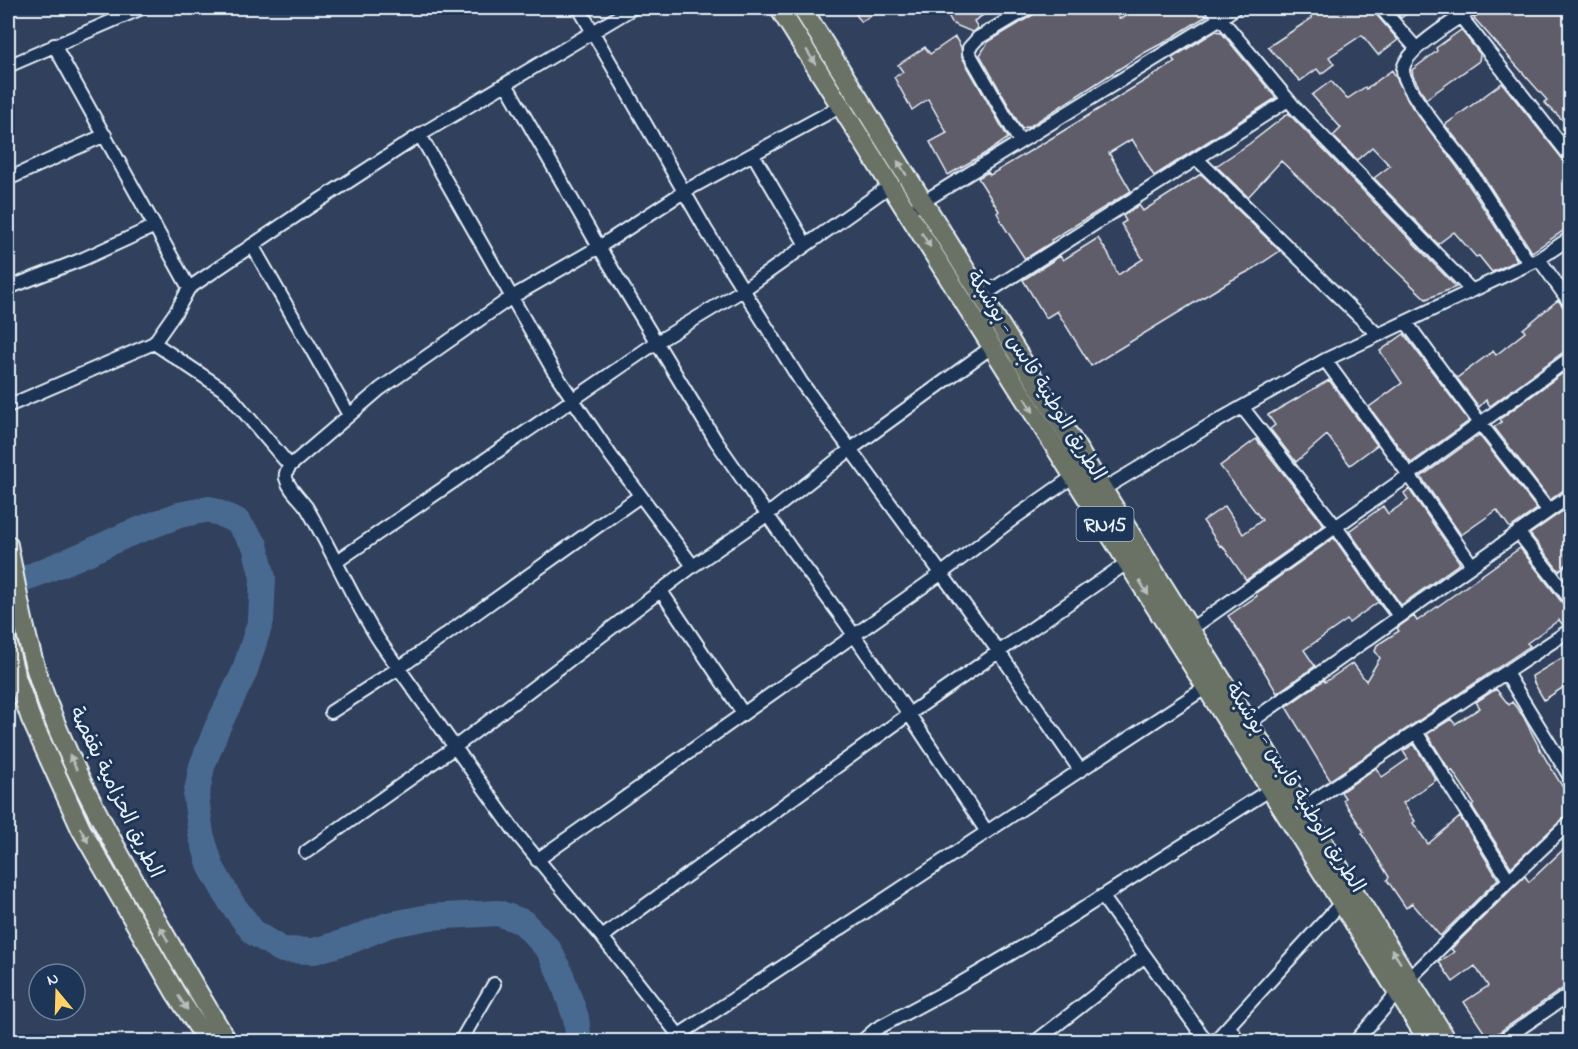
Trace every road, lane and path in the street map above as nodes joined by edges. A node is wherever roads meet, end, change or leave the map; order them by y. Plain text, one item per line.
1 (142, 8) edge
2 (579, 8) edge
3 (633, 8) edge
4 (780, 8) edge
5 (802, 8) edge
6 (1029, 8) edge
7 (1212, 8) edge
8 (1235, 8) edge
9 (1381, 8) edge
10 (1474, 8) edge
11 (1457, 12) edge
12 (1221, 18) junction
13 (593, 33) junction
14 (54, 45) junction
15 (1416, 48) junction
16 (8, 66) edge
17 (506, 84) junction
18 (1288, 100) junction
19 (841, 106) junction
20 (105, 135) junction
21 (420, 135) junction
22 (1020, 142) junction
23 (1569, 151) edge
24 (753, 154) junction
25 (1197, 159) junction
26 (8, 179) edge
27 (891, 184) junction
28 (685, 191) junction
29 (915, 207) junction
30 (155, 226) junction
31 (1570, 238) edge
32 (252, 245) junction
33 (806, 245) junction
34 (599, 247) junction
35 (1534, 261) junction
36 (8, 288) edge
37 (189, 288) junction
38 (743, 290) junction
39 (1471, 290) junction
40 (512, 297) junction
41 (982, 297) junction
42 (1570, 303) edge
43 (1406, 322) junction
44 (1378, 335) junction
45 (657, 342) junction
46 (154, 343) junction
47 (993, 346) junction
48 (1570, 358) edge
49 (1325, 360) junction
50 (572, 401) junction
51 (8, 406) edge
52 (1242, 407) junction
53 (349, 415) junction
54 (1480, 423) junction
55 (851, 449) junction
56 (290, 466) junction
57 (1409, 475) junction
58 (1074, 476) junction
59 (1095, 494) junction
60 (640, 496) junction
61 (1570, 496) edge
62 (1548, 510) junction
63 (767, 515) junction
64 (1336, 526) junction
65 (1518, 532) junction
66 (8, 545) edge
67 (336, 562) junction
68 (1128, 562) junction
69 (1472, 565) junction
70 (693, 566) junction
71 (942, 573) junction
72 (661, 591) junction
73 (1570, 599) edge
74 (1399, 616) junction
75 (1191, 629) junction
76 (1570, 630) edge
77 (853, 634) junction
78 (8, 645) edge
79 (999, 652) junction
80 (399, 668) junction
81 (1506, 673) junction
82 (1214, 682) junction
83 (331, 712) dead end
84 (743, 713) junction
85 (909, 714) junction
86 (1249, 723) junction
87 (1416, 732) junction
88 (455, 747) junction
89 (1080, 770) junction
90 (1570, 777) edge
91 (1271, 789) junction
92 (1302, 808) junction
93 (1570, 822) edge
94 (987, 832) junction
95 (306, 852) dead end
96 (537, 860) junction
97 (1509, 880) junction
98 (1102, 896) junction
99 (1342, 902) junction
100 (602, 937) junction
101 (1145, 956) junction
102 (494, 984) dead end
103 (1404, 985) junction
104 (1570, 994) edge
105 (1229, 1026) junction
106 (681, 1038) edge
107 (208, 1041) edge
108 (228, 1041) edge
109 (460, 1041) edge
110 (861, 1041) edge
111 (1035, 1041) edge
112 (1207, 1041) edge
113 (1214, 1041) edge
114 (1239, 1041) edge
115 (1355, 1041) edge
116 (1429, 1041) edge
117 (1448, 1041) edge
118 (1500, 1041) edge

1 - 14 street
2 - 13 street
3 - 13 street
4 -> 19 main road, الطريق الوطنية قابس - بوشبكة / RN15
29 -> 5 main road, الطريق الوطنية قابس - بوشبكة / RN15
6 - 22 street
7 - 12 street
8 - 12 street
9 - 15 street
10 - 11 street
11 - 15 street
11 - 23 street
12 - 18 street
12 - 22 street
13 - 17 street
13 - 28 street
14 - 16 street
14 - 20 street
15 - 35 street
17 - 21 street
17 - 34 street
18 - 25 street
18 - 39 street
19 - 24 street
19 - 27 main road, الطريق الوطنية قابس - بوشبكة / RN15
20 - 26 street
20 - 30 street
21 - 32 street
21 - 40 street
22 - 29 street
24 - 28 street
24 - 33 street
25 - 41 street
25 - 44 street
27 - 29 main road, الطريق الوطنية قابس - بوشبكة / RN15
27 - 33 street
28 - 34 street
28 - 38 street
29 - 41 main road, الطريق الوطنية قابس - بوشبكة / RN15
29 -> 47 main road, الطريق الوطنية قابس - بوشبكة / RN15
30 - 36 street
30 - 37 street
31 - 35 street
32 - 37 street
32 - 53 street
33 - 38 street
34 - 40 street
34 - 45 street
35 - 39 street
35 - 42 street
37 - 46 street
38 - 45 street
38 - 55 street
39 - 43 street
40 - 50 street
40 - 53 street
41 - 59 main road, الطريق الوطنية قابس - بوشبكة / RN15
43 - 44 street
43 - 54 street
44 - 49 street
45 - 50 street
45 - 63 street
46 - 51 street
46 - 56 street
47 - 55 street
47 -> 58 main road, الطريق الوطنية قابس - بوشبكة / RN15
48 - 54 street
49 - 52 street
49 - 57 street
50 - 60 street
50 - 67 street
52 - 59 street
52 - 64 street
53 - 56 street
54 - 57 street
54 - 62 street
55 - 63 street
55 - 71 street
56 - 67 street
57 - 64 street
57 - 69 street
58 - 59 main road, الطريق الوطنية قابس - بوشبكة / RN15
58 - 71 street
59 - 68 main road, الطريق الوطنية قابس - بوشبكة / RN15
59 - 75 main road, الطريق الوطنية قابس - بوشبكة / RN15
60 - 70 street
60 - 80 street
61 - 62 street
62 - 65 street
63 - 70 street
63 - 77 street
64 - 74 street
64 - 75 street
65 - 69 street
65 - 73 street
108 -> 66 main road, الطريق الحزامية بقفصة
67 - 80 street
68 - 79 street
68 -> 82 main road, الطريق الوطنية قابس - بوشبكة / RN15
69 - 74 street
70 - 72 street
71 - 77 street
71 - 79 street
72 - 84 street
72 - 88 street
74 - 86 street
75 - 82 main road, الطريق الوطنية قابس - بوشبكة / RN15
76 - 81 street
77 - 84 street
77 - 85 street
78 -> 107 main road, الطريق الحزامية بقفصة
79 - 85 street
79 - 89 street
80 - 83 street
80 - 88 street
81 - 87 street
81 - 90 street
82 - 86 main road, الطريق الوطنية قابس - بوشبكة / RN15
82 - 89 street
82 - 91 main road, الطريق الوطنية قابس - بوشبكة / RN15
84 - 96 street
85 - 94 street
85 - 100 street
86 - 92 main road, الطريق الوطنية قابس - بوشبكة / RN15
87 - 92 street
87 - 97 street
88 - 95 street
88 - 96 street
89 - 94 street
91 - 98 street
91 - 99 main road, الطريق الوطنية قابس - بوشبكة / RN15
103 -> 92 main road, الطريق الوطنية قابس - بوشبكة / RN15
93 - 97 street
94 - 106 street
96 - 100 street
97 - 103 street
98 - 101 street
98 - 110 street
99 - 103 main road, الطريق الوطنية قابس - بوشبكة / RN15
99 - 105 street
100 - 106 street
101 - 111 street
101 - 112 street
102 - 109 street
103 - 115 street
103 - 116 main road, الطريق الوطنية قابس - بوشبكة / RN15
103 - 117 main road, الطريق الوطنية قابس - بوشبكة / RN15
104 - 118 street
105 - 113 street
105 - 114 street

